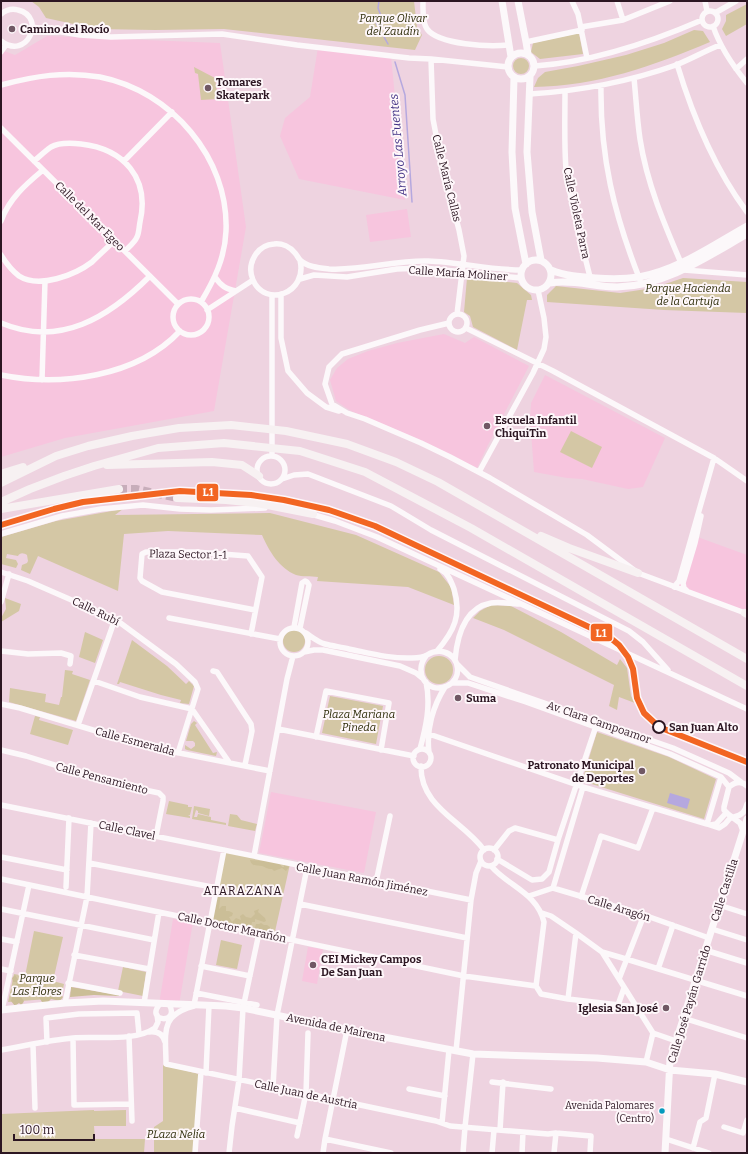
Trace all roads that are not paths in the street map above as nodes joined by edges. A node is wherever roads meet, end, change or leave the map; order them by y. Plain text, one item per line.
1 (423, 1) edge
2 (502, 1) edge
3 (518, 1) edge
4 (572, 1) edge
5 (617, 1) edge
6 (670, 1) edge
7 (705, 1) edge
8 (736, 1) edge
9 (660, 3) edge
10 (707, 11) junction
11 (715, 13) junction
12 (1, 14) edge
13 (623, 20) junction
14 (702, 20) junction
15 (713, 26) junction
16 (32, 27) junction
17 (582, 28) junction
18 (526, 42) junction
19 (4, 43) edge
20 (508, 44) junction
21 (720, 45) junction
22 (1, 52) edge
23 (528, 54) junction
24 (511, 57) junction
25 (587, 58) junction
26 (431, 59) junction
27 (747, 59) edge
28 (676, 64) junction
29 (535, 66) junction
30 (508, 67) junction
31 (736, 69) junction
32 (530, 77) junction
33 (514, 78) junction
34 (634, 78) junction
35 (3, 83) edge
36 (747, 83) edge
37 (601, 86) junction
38 (565, 92) junction
39 (530, 94) junction
40 (172, 112) junction
41 (1, 128) edge
42 (6, 134) junction
43 (1, 138) edge
44 (34, 161) junction
45 (124, 161) junction
46 (43, 170) junction
47 (747, 212) edge
48 (1, 222) edge
49 (747, 226) edge
50 (747, 234) edge
51 (114, 241) junction
52 (125, 251) junction
53 (1, 255) edge
54 (300, 260) junction
55 (541, 260) junction
56 (464, 265) junction
57 (683, 267) junction
58 (551, 270) junction
59 (462, 271) junction
60 (523, 271) junction
61 (747, 275) edge
62 (150, 276) junction
63 (215, 278) junction
64 (300, 279) junction
65 (253, 280) junction
66 (640, 280) junction
67 (45, 281) junction
68 (591, 281) junction
69 (550, 283) junction
70 (538, 290) junction
71 (236, 291) junction
72 (281, 294) junction
73 (272, 295) junction
74 (201, 302) junction
75 (178, 304) junction
76 (207, 310) junction
77 (457, 314) junction
78 (1, 323) edge
79 (449, 323) junction
80 (466, 328) junction
81 (180, 331) junction
82 (43, 333) junction
83 (538, 364) junction
84 (1, 375) edge
85 (42, 380) junction
86 (347, 413) junction
87 (56, 456) junction
88 (272, 456) junction
89 (714, 458) junction
90 (94, 466) junction
91 (479, 472) junction
92 (1, 474) edge
93 (259, 476) junction
94 (282, 479) junction
95 (747, 481) edge
96 (1, 482) edge
97 (119, 489) tunnel mouth
98 (704, 496) junction
99 (177, 498) tunnel mouth
100 (1, 502) edge
101 (1, 509) edge
102 (313, 514) junction
103 (502, 518) junction
104 (1, 534) edge
105 (383, 540) junction
106 (1, 572) edge
107 (638, 573) junction
108 (9, 574) junction
109 (674, 586) junction
110 (687, 592) junction
111 (1, 602) edge
112 (525, 605) junction
113 (255, 610) junction
114 (746, 613) edge
115 (169, 618) dead end
116 (114, 619) junction
117 (297, 628) junction
118 (251, 634) junction
119 (306, 634) junction
120 (280, 639) junction
121 (1, 651) edge
122 (437, 651) junction
123 (304, 652) junction
124 (293, 656) junction
125 (426, 656) junction
126 (747, 660) edge
127 (456, 662) junction
128 (70, 664) dead end
129 (213, 671) dead end
130 (670, 672) junction
131 (424, 680) junction
132 (94, 681) junction
133 (452, 683) junction
134 (747, 686) edge
135 (445, 687) junction
136 (1, 704) edge
137 (747, 709) edge
138 (192, 710) junction
139 (78, 725) junction
140 (596, 726) junction
141 (278, 729) junction
142 (429, 734) junction
143 (316, 737) junction
144 (420, 749) junction
145 (1, 750) edge
146 (381, 750) junction
147 (429, 752) junction
148 (178, 753) junction
149 (414, 756) junction
150 (229, 762) junction
151 (245, 765) junction
152 (421, 766) junction
153 (270, 771) junction
154 (721, 777) junction
155 (577, 784) junction
156 (745, 784) edge
157 (583, 787) junction
158 (729, 787) junction
159 (747, 804) edge
160 (1, 805) edge
161 (653, 808) junction
162 (390, 816) dead end
163 (730, 816) junction
164 (69, 818) junction
165 (747, 819) edge
166 (91, 823) junction
167 (709, 824) junction
168 (744, 833) edge
169 (156, 836) junction
170 (558, 840) junction
171 (224, 850) junction
172 (484, 850) junction
173 (494, 850) junction
174 (254, 856) junction
175 (1, 857) edge
176 (497, 859) junction
177 (481, 861) junction
178 (89, 862) junction
179 (491, 866) junction
180 (308, 868) junction
181 (66, 870) junction
182 (1, 879) edge
183 (376, 882) junction
184 (29, 885) junction
185 (66, 887) dead end
186 (217, 888) junction
187 (553, 888) junction
188 (529, 896) junction
189 (581, 896) junction
190 (87, 897) junction
191 (471, 900) junction
192 (300, 904) junction
193 (719, 905) junction
194 (1, 909) edge
195 (159, 912) junction
196 (23, 913) junction
197 (542, 913) junction
198 (747, 914) edge
199 (644, 915) junction
200 (210, 923) junction
201 (673, 925) junction
202 (80, 926) junction
203 (712, 929) junction
204 (259, 933) junction
205 (576, 933) junction
206 (467, 938) junction
207 (709, 938) junction
208 (1, 939) edge
209 (154, 940) junction
210 (292, 940) junction
211 (747, 940) edge
212 (16, 942) junction
213 (705, 950) junction
214 (602, 952) junction
215 (74, 955) junction
216 (626, 958) junction
217 (747, 963) edge
218 (201, 966) junction
219 (1, 969) edge
220 (149, 969) junction
221 (658, 969) junction
222 (10, 971) junction
223 (250, 976) junction
224 (464, 976) junction
225 (619, 979) junction
226 (695, 980) junction
227 (68, 984) junction
228 (536, 986) junction
229 (624, 988) junction
230 (120, 993) dead end
231 (196, 993) junction
232 (747, 996) edge
233 (3, 999) edge
234 (568, 999) junction
235 (65, 1003) junction
236 (144, 1003) junction
237 (160, 1004) junction
238 (169, 1004) junction
239 (198, 1005) junction
240 (209, 1005) junction
241 (244, 1005) junction
242 (257, 1005) dead end
243 (618, 1005) junction
244 (636, 1007) junction
245 (2, 1010) edge
246 (172, 1014) junction
247 (157, 1015) junction
248 (277, 1015) junction
249 (683, 1018) junction
250 (158, 1022) junction
251 (168, 1022) junction
252 (347, 1030) junction
253 (157, 1031) junction
254 (146, 1032) junction
255 (308, 1033) dead end
256 (653, 1033) junction
257 (139, 1034) junction
258 (129, 1036) junction
259 (73, 1038) junction
260 (747, 1038) edge
261 (676, 1041) junction
262 (47, 1042) junction
263 (166, 1044) junction
264 (33, 1045) junction
265 (1, 1050) edge
266 (453, 1050) junction
267 (473, 1054) junction
268 (646, 1062) junction
269 (670, 1070) junction
270 (204, 1073) junction
271 (715, 1074) junction
272 (239, 1080) junction
273 (492, 1082) dead end
274 (503, 1082) junction
275 (747, 1082) edge
276 (273, 1087) junction
277 (409, 1089) dead end
278 (551, 1089) dead end
279 (306, 1093) junction
280 (445, 1096) junction
281 (332, 1099) junction
282 (131, 1104) junction
283 (35, 1108) dead end
284 (234, 1108) junction
285 (132, 1121) dead end
286 (300, 1122) junction
287 (747, 1122) edge
288 (442, 1123) junction
289 (465, 1127) junction
290 (724, 1127) dead end
291 (497, 1130) junction
292 (523, 1132) junction
293 (556, 1133) junction
294 (298, 1136) dead end
295 (324, 1139) junction
296 (666, 1139) junction
297 (693, 1148) junction
298 (364, 1150) edge
299 (195, 1153) edge
300 (229, 1153) edge
301 (323, 1153) edge
302 (391, 1153) edge
303 (463, 1153) edge
304 (492, 1153) edge
305 (522, 1153) edge
306 (554, 1153) edge
307 (590, 1153) edge
308 (665, 1153) edge
309 (709, 1153) edge

1 - 20 street
2 - 20 street
3 - 18 street
4 - 17 street
5 - 13 street
6 - 9 street
7 - 10 street
8 - 11 street
9 - 13 street
10 - 11 street
10 - 14 street
11 - 15 street
12 - 16 street
13 - 17 street
14 - 15 street
14 - 25 street
15 - 21 street
16 - 19 street
16 - 26 street
17 - 18 street
17 - 25 street
18 - 23 street
19 - 22 street
20 - 24 street
21 - 28 street
21 - 31 street
23 - 24 street
23 - 29 street
24 - 30 street
25 - 29 street
26 - 30 street
26 - 56 street, Calle María Callas
27 - 31 street
28 - 34 street
28 - 47 street
29 - 32 street
30 - 33 street
31 - 36 street
32 - 33 street
32 - 39 street
33 - 60 street
34 - 37 street
34 - 57 street
35 - 40 street
37 - 38 street
37 - 66 street
38 - 39 street
38 - 68 street, Calle Violeta Parra
39 - 55 street
40 - 45 street
40 - 63 street
41 - 42 street, Calle del Mar Egeo
42 - 43 street
42 - 44 street, Calle del Mar Egeo
44 - 45 street
44 - 46 street, Calle del Mar Egeo
45 - 52 street
46 - 48 street
46 - 51 street, Calle del Mar Egeo
49 - 57 street
50 - 57 street
51 - 52 street, Calle del Mar Egeo
51 - 67 street
52 - 62 street, Calle del Mar Egeo
53 - 67 street
54 - 56 street, Calle María Moliner
54 - 64 street
54 - 65 street
55 - 58 street
55 - 60 street
56 - 59 street, Calle María Callas
56 - 60 street, Calle María Moliner
57 - 61 street
57 - 66 street
58 - 68 street
58 - 69 street
59 - 60 street, Calle María Moliner
59 - 64 street, Calle María Moliner
59 - 77 street, Calle María Callas
60 - 70 street
62 - 75 street, Calle del Mar Egeo
62 - 82 street
63 - 71 street
63 - 74 street
64 - 72 street
65 - 71 street
65 - 73 street
66 - 68 street
67 - 82 street
68 - 69 street
69 - 70 street
70 - 83 street
71 - 76 street
72 - 73 street
72 - 86 street
73 - 88 street
74 - 75 street
74 - 76 street
75 - 81 street
76 - 81 street
77 - 79 street
77 - 80 street
78 - 82 street
79 - 80 street
79 - 86 street
80 - 83 street
81 - 85 street
82 - 85 street
83 - 89 street
83 - 91 street
84 - 85 street
86 - 91 street
87 - 92 main road
87 - 96 main road
87 - 103 main road
88 - 93 street
88 - 94 street
89 - 95 street
89 - 98 street
90 - 93 main road
90 - 100 main road
90 - 134 main road
91 - 107 street
93 - 94 street
94 - 130 street
97 - 101 main road
98 - 109 street
98 - 110 street
99 - 102 main road
102 - 104 street
102 - 105 street
103 - 107 main road
103 - 126 main road
105 - 112 street
105 - 122 street
106 - 108 street, Calle Rubí
107 - 109 street
108 - 111 street
108 - 116 street, Calle Rubí
109 - 110 street
110 - 114 street
112 - 127 street
112 - 130 street
113 - 113 street, Plaza Sector 1-1
113 - 118 street, Plaza Sector 1-1
115 - 118 street
116 - 132 street
116 - 138 street, Calle Rubí
117 - 117 street
117 - 119 street
117 - 120 street
118 - 120 street
119 - 123 street
119 - 125 street
120 - 124 street
121 - 128 street
122 - 125 street
122 - 127 street
123 - 124 street
123 - 131 street
124 - 141 street
125 - 131 street
127 - 133 street
127 - 156 street, Av. Clara Campoamor
129 - 151 street
130 - 137 street
131 - 135 street
131 - 144 street
132 - 138 street
132 - 139 street
133 - 135 street
133 - 140 street, Av. Clara Campoamor
135 - 142 street
136 - 139 street, Calle Esmeralda
138 - 148 street
138 - 150 street
139 - 148 street, Calle Esmeralda
140 - 154 street, Av. Clara Campoamor
140 - 155 street
141 - 143 street
141 - 153 street
142 - 147 street
142 - 155 street
143 - 146 street
143 - 146 street
144 - 147 street
144 - 149 street
145 - 169 street, Calle Pensamiento
146 - 149 street
147 - 152 street
148 - 150 street, Calle Esmeralda
149 - 152 street
150 - 151 street, Calle Esmeralda
151 - 153 street, Calle Esmeralda
152 - 172 street
153 - 174 street
154 - 158 street, Av. Clara Campoamor
154 - 167 street
155 - 157 street
155 - 170 street
156 - 158 street
157 - 161 street
157 - 187 street
158 - 163 street
159 - 163 street
160 - 164 street, Calle Clavel
161 - 167 street
161 - 189 street
162 - 183 street
163 - 167 street
163 - 168 street
164 - 166 street, Calle Clavel
164 - 181 street
165 - 168 street, Calle Castilla
166 - 169 street, Calle Clavel
166 - 178 street
168 - 193 street, Calle Castilla
169 - 171 street, Calle Clavel
170 - 173 street
170 - 176 street
171 - 174 street, Calle Clavel
171 - 186 street
172 - 173 street
172 - 177 street
173 - 176 street
174 - 180 street, Calle Juan Ramón Jiménez
175 - 181 street
176 - 179 street
177 - 179 street
177 - 191 street
178 - 186 street
178 - 190 street
179 - 188 street
180 - 183 street, Calle Juan Ramón Jiménez
180 - 192 street
181 - 185 street
182 - 184 street, Calle Doctor Marañón
183 - 191 street, Calle Juan Ramón Jiménez
184 - 190 street, Calle Doctor Marañón
184 - 196 street
186 - 200 street
187 - 188 street
187 - 189 street, Calle Aragón
188 - 197 street
189 - 199 street, Calle Aragón
190 - 195 street, Calle Doctor Marañón
190 - 202 street
191 - 206 street
192 - 206 street
192 - 210 street
193 - 198 street
193 - 203 street, Calle Castilla
194 - 196 street
195 - 200 street, Calle Doctor Marañón
195 - 209 street
196 - 202 street
196 - 212 street
197 - 205 street
197 - 228 street
199 - 201 street, Calle Aragón
199 - 216 street
200 - 204 street, Calle Doctor Marañón
200 - 218 street
201 - 207 street, Calle Aragón
201 - 221 street
202 - 209 street
202 - 215 street
203 - 207 street, Calle Castilla
203 - 211 street
204 - 210 street, Calle Doctor Marañón
204 - 223 street
205 - 214 street
205 - 234 street
206 - 224 street
207 - 213 street, Calle José Payán Garrido
208 - 212 street
209 - 220 street
210 - 224 street, Calle Doctor Marañón
210 - 248 street
212 - 222 street
213 - 217 street
213 - 226 street, Calle José Payán Garrido
214 - 216 street
214 - 225 street
215 - 220 street
215 - 227 street
216 - 221 street
216 - 225 street
218 - 223 street
218 - 231 street
219 - 222 street
220 - 236 street
221 - 226 street
222 - 233 street
223 - 241 street
224 - 228 street, Calle Doctor Marañón
224 - 266 street
225 - 229 street
226 - 232 street
226 - 249 street, Calle José Payán Garrido
227 - 230 street
227 - 235 street
228 - 234 street
229 - 243 street
229 - 244 street
231 - 239 street
231 - 241 street
233 - 245 street
234 - 243 street
235 - 236 street, Avenida de Mairena
235 - 245 street, Avenida de Mairena
236 - 237 street, Avenida de Mairena
237 - 238 street, Avenida de Mairena
237 - 247 street
238 - 239 street, Avenida de Mairena
238 - 246 street
239 - 240 street, Avenida de Mairena
239 - 251 street
240 - 241 street, Avenida de Mairena
240 - 270 street
241 - 242 street
241 - 248 street, Avenida de Mairena
241 - 272 street
243 - 244 street
244 - 256 street
246 - 247 street
246 - 251 street
247 - 250 street
248 - 252 street, Avenida de Mairena
248 - 276 street
249 - 260 street
249 - 261 street, Calle José Payán Garrido
250 - 253 street
250 - 254 street
251 - 253 street
251 - 263 street, Calle Juan de Austria
252 - 266 street, Avenida de Mairena
252 - 281 street
253 - 254 street
253 - 263 street
254 - 257 street
255 - 279 street
256 - 261 street
256 - 268 street
257 - 258 street
257 - 262 street
258 - 259 street
258 - 282 street
259 - 262 street
259 - 282 street
261 - 269 street, Calle José Payán Garrido
262 - 264 street
263 - 270 street, Calle Juan de Austria
264 - 265 street
264 - 283 street
266 - 267 street, Avenida de Mairena
266 - 280 street
267 - 268 street, Avenida de Mairena
267 - 289 street
268 - 269 street, Avenida de Mairena
269 - 271 street, Avenida de Mairena
269 - 296 street, Calle José Payán Garrido
270 - 272 street, Calle Juan de Austria
270 - 299 street
271 - 275 street, Avenida de Mairena
271 - 297 street
272 - 276 street, Calle Juan de Austria
272 - 284 street
273 - 274 street
274 - 278 street
274 - 291 street
276 - 279 street, Calle Juan de Austria
277 - 280 street
279 - 281 street, Calle Juan de Austria
279 - 286 street
280 - 288 street
281 - 288 street, Calle Juan de Austria
281 - 295 street
282 - 285 street
284 - 286 street
284 - 300 street
286 - 294 street
287 - 290 street
288 - 289 street, Calle Juan de Austria
289 - 291 street, Calle Juan de Austria
289 - 303 street
291 - 292 street, Calle Juan de Austria
291 - 304 street
292 - 293 street, Calle Juan de Austria
292 - 305 street
293 - 306 street
293 - 307 street, Calle Juan de Austria
295 - 298 street
295 - 301 street
296 - 297 street
296 - 308 street, Calle José Payán Garrido
297 - 309 street
298 - 302 street

